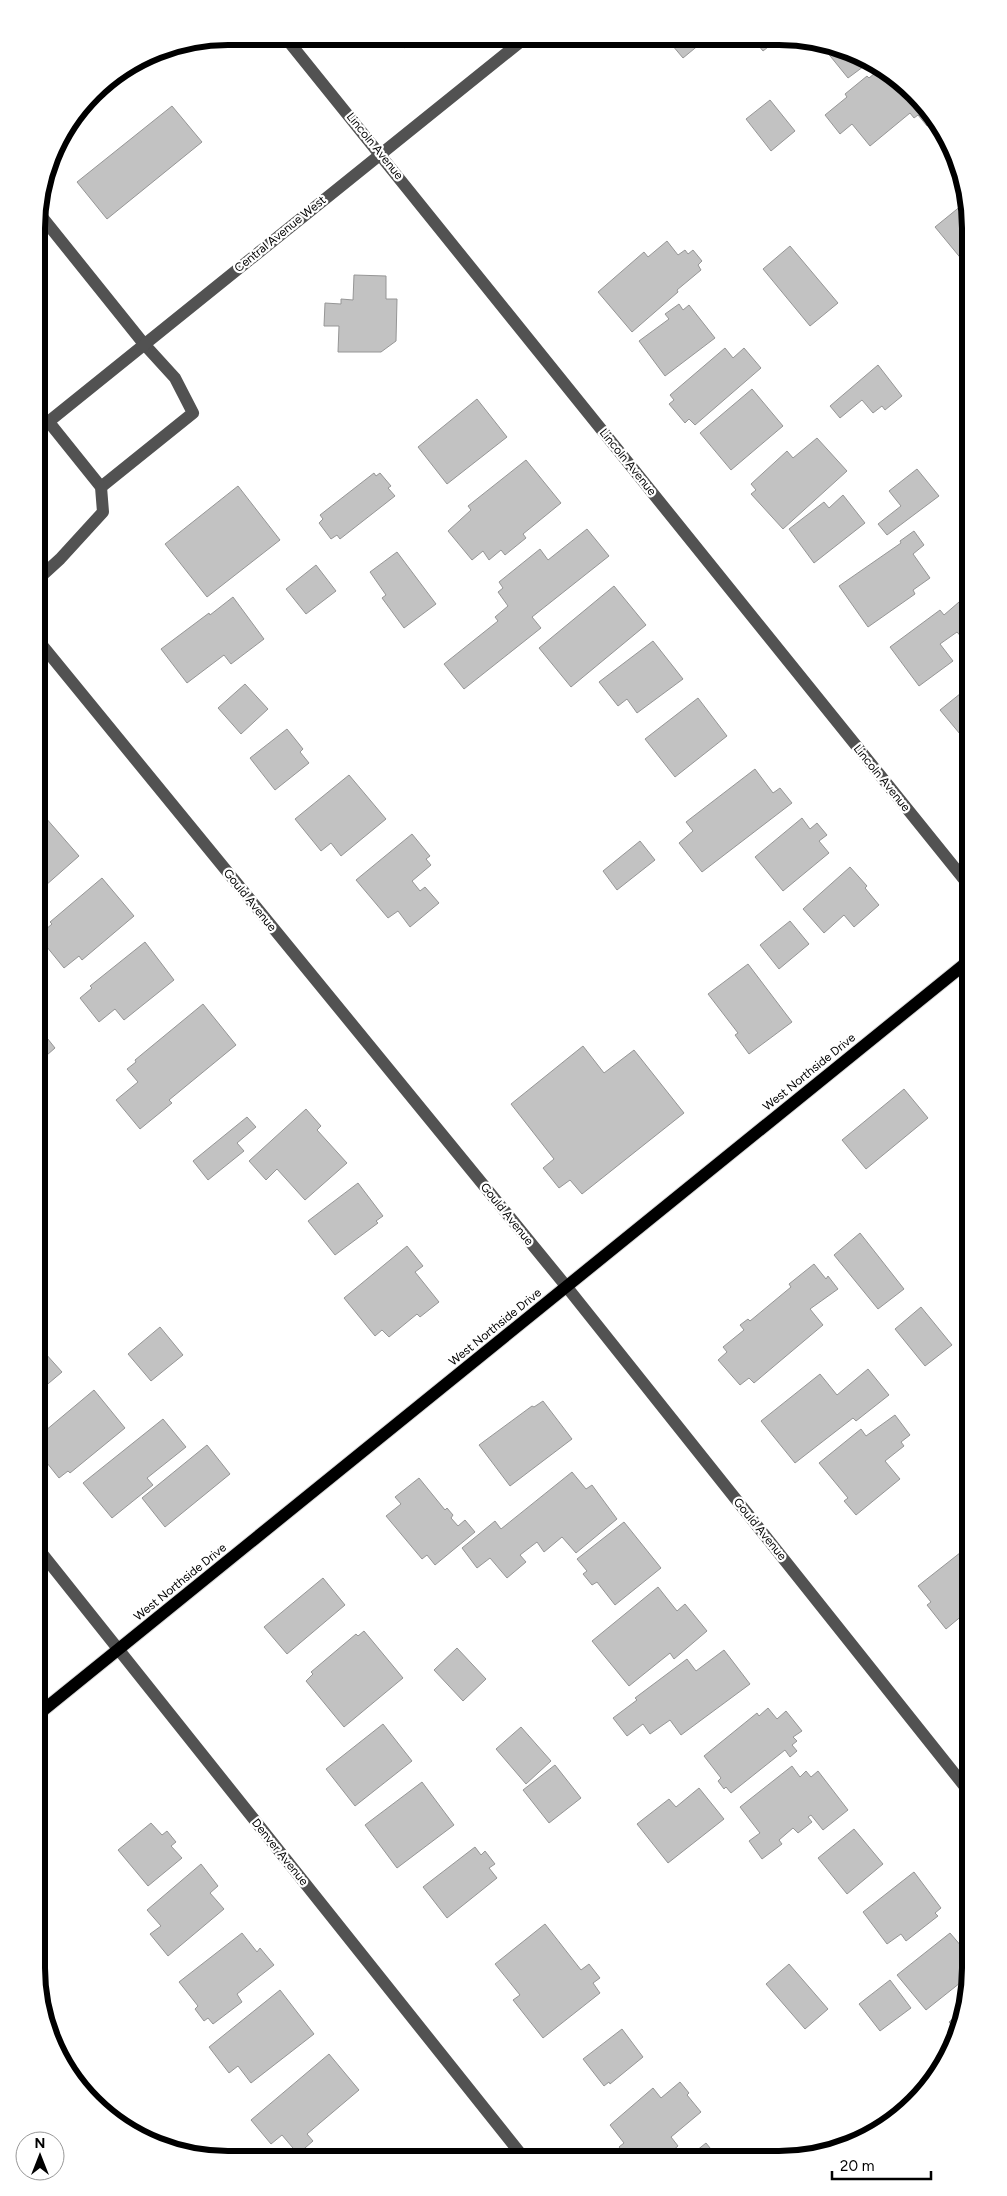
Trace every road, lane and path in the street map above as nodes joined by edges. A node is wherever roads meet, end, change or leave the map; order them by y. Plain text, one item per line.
1 (292, 45) edge
2 (516, 45) edge
3 (380, 153) junction
4 (45, 221) edge
5 (144, 344) junction
6 (48, 421) junction
7 (45, 424) edge
8 (100, 488) junction
9 (45, 573) edge
10 (45, 649) edge
11 (962, 877) edge
12 (962, 966) edge
13 (566, 1286) junction
14 (45, 1557) edge
15 (118, 1649) junction
16 (45, 1709) edge
17 (962, 1783) edge
18 (518, 2151) edge

1 - 3 street, Lincoln Avenue
2 - 3 street, Central Avenue West
3 - 5 street, Central Avenue West
3 - 11 street, Lincoln Avenue
4 - 5 street
5 - 6 street, Central Avenue West
5 - 8 street
6 - 7 street, Central Avenue West
6 - 8 street
8 - 9 street
10 - 13 street, Gould Avenue
12 - 13 main road, West Northside Drive
13 - 15 main road, West Northside Drive
13 - 17 street, Gould Avenue
14 - 15 street, Denver Avenue
15 - 16 main road, West Northside Drive
15 - 18 street, Denver Avenue

